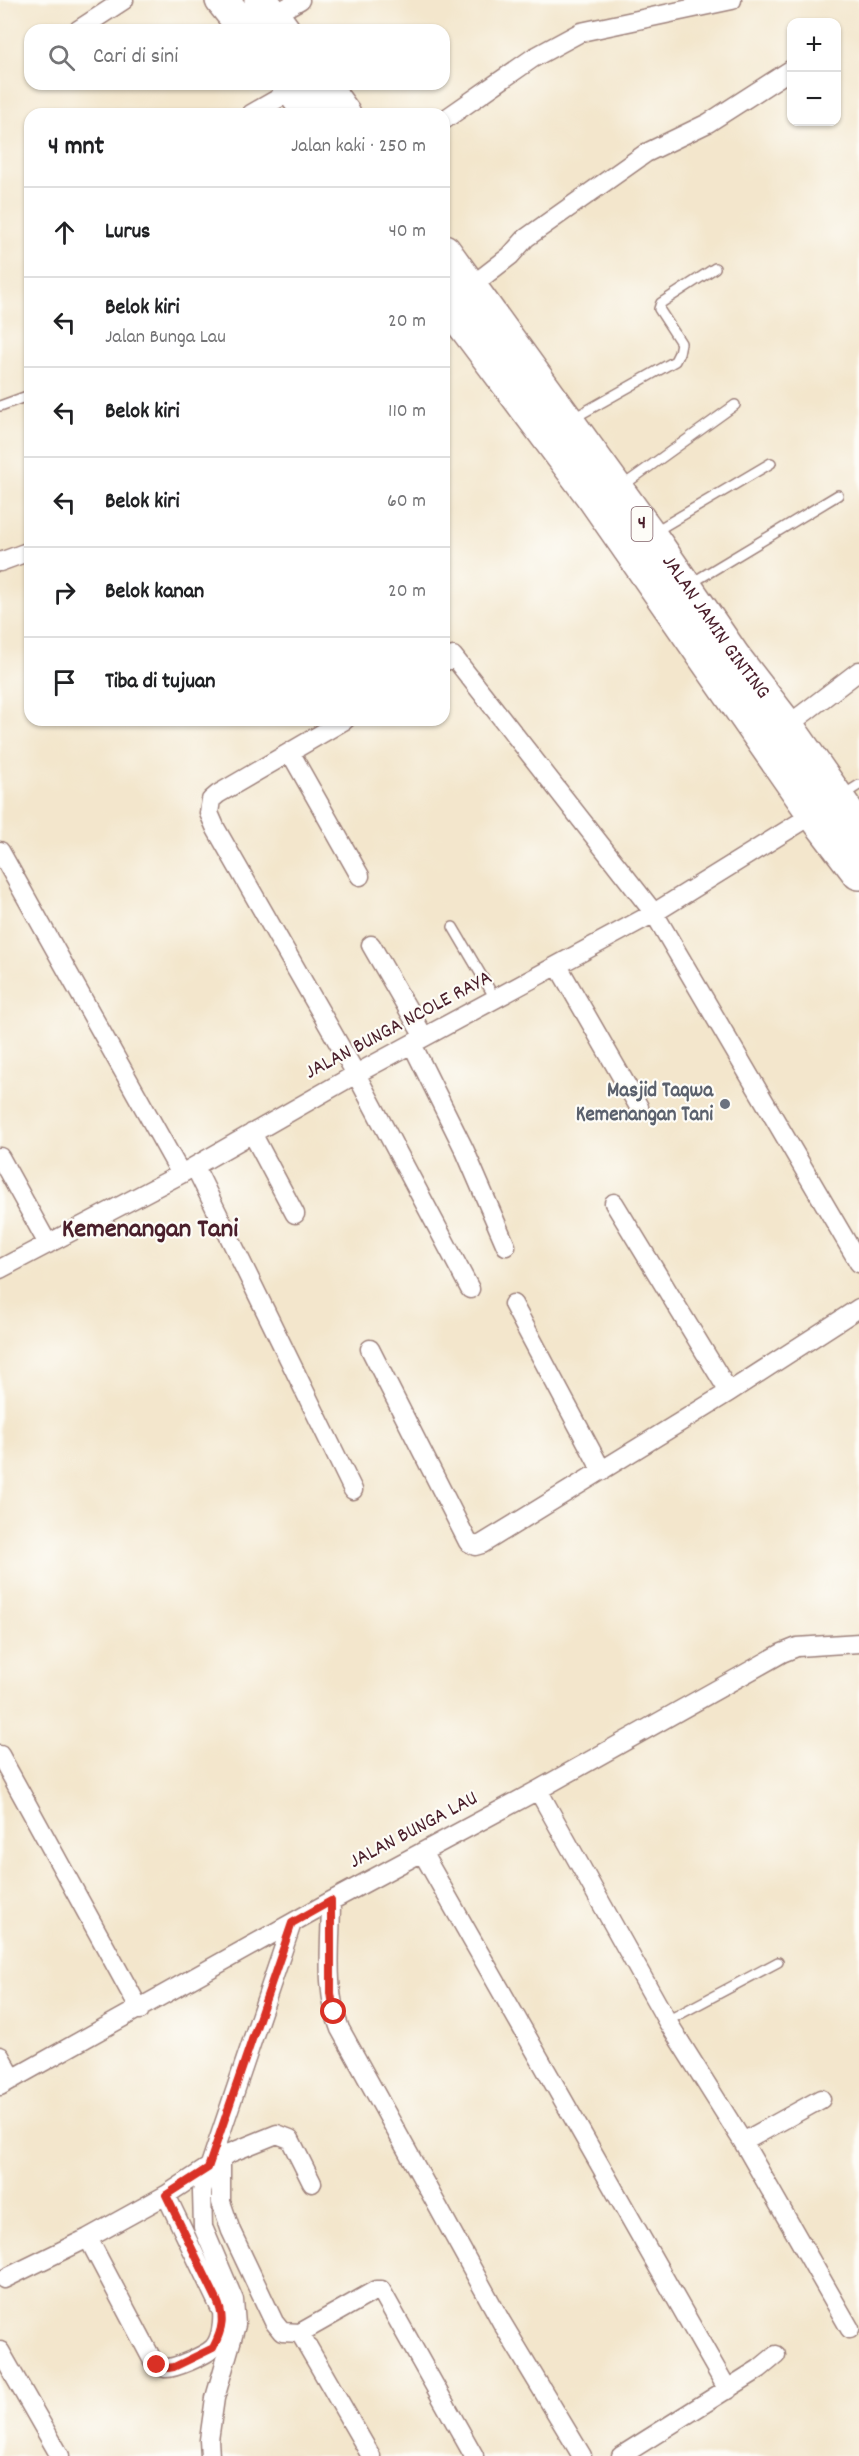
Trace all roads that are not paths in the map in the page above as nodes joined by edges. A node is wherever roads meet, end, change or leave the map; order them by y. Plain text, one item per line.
1 (124, 0) edge
2 (222, 0) edge
3 (732, 0) edge
4 (272, 15) edge
5 (87, 24) edge
6 (787, 72) edge
7 (304, 93) edge
8 (265, 108) edge
9 (333, 108) edge
10 (450, 116) edge
11 (715, 268) dead end
12 (450, 270) edge
13 (457, 292) edge
14 (24, 396) edge
15 (735, 405) dead end
16 (0, 406) edge
17 (567, 422) junction
18 (771, 462) dead end
19 (616, 490) junction
20 (838, 495) dead end
21 (649, 534) junction
22 (24, 553) edge
23 (0, 562) edge
24 (686, 587) junction
25 (450, 658) edge
26 (859, 670) edge
27 (335, 726) edge
28 (787, 726) junction
29 (291, 752) junction
30 (837, 799) edge
31 (859, 830) edge
32 (0, 850) edge
33 (859, 873) edge
34 (360, 876) dead end
35 (654, 913) junction
36 (453, 927) dead end
37 (371, 945) dead end
38 (558, 966) junction
39 (496, 1000) junction
40 (418, 1041) junction
41 (356, 1074) junction
42 (639, 1107) dead end
43 (252, 1133) junction
44 (0, 1157) edge
45 (188, 1170) junction
46 (614, 1203) dead end
47 (295, 1214) dead end
48 (48, 1244) junction
49 (506, 1246) dead end
50 (859, 1263) edge
51 (0, 1269) edge
52 (470, 1289) dead end
53 (513, 1304) dead end
54 (859, 1308) edge
55 (370, 1349) dead end
56 (729, 1392) junction
57 (602, 1471) junction
58 (353, 1490) dead end
59 (859, 1643) edge
60 (0, 1755) edge
61 (538, 1790) junction
62 (422, 1852) junction
63 (331, 1901) junction
64 (292, 1923) junction
65 (778, 1962) dead end
66 (140, 2010) junction
67 (667, 2021) junction
68 (0, 2056) edge
69 (6, 2083) edge
70 (821, 2099) dead end
71 (743, 2142) junction
72 (215, 2163) junction
73 (312, 2183) dead end
74 (166, 2195) junction
75 (88, 2238) junction
76 (4, 2279) dead end
77 (850, 2329) dead end
78 (300, 2333) junction
79 (0, 2351) edge
80 (776, 2355) dead end
81 (728, 2390) junction
82 (60, 2456) edge
83 (210, 2456) edge
84 (371, 2456) edge
85 (474, 2456) edge
86 (582, 2456) edge
87 (621, 2456) edge

1 - 5 street
2 - 4 highway
3 - 10 street
6 - 13 street
7 - 8 street
7 - 9 highway
11 - 17 lane
12 - 13 highway, JALAN JAMIN GINTING / 4
13 - 17 highway, JALAN JAMIN GINTING / 4
13 - 30 highway, JALAN JAMIN GINTING / 4
14 - 16 lane
15 - 19 lane
17 - 19 highway, JALAN JAMIN GINTING / 4
18 - 21 lane
19 - 21 highway, JALAN JAMIN GINTING / 4
20 - 24 lane
21 - 24 highway, JALAN JAMIN GINTING / 4
22 - 23 street
24 - 28 highway, JALAN JAMIN GINTING / 4
25 - 35 street
26 - 28 street
27 - 29 street
28 - 30 highway, JALAN JAMIN GINTING / 4
29 - 34 street
29 - 41 street
30 - 31 highway, JALAN JAMIN GINTING / 4
30 - 33 highway, JALAN JAMIN GINTING / 4
30 - 35 street, JALAN BUNGA NCOLE RAYA
32 - 45 street
35 - 38 street, JALAN BUNGA NCOLE RAYA
35 - 50 street
36 - 39 lane
37 - 40 street
38 - 39 street, JALAN BUNGA NCOLE RAYA
38 - 42 street
39 - 40 street, JALAN BUNGA NCOLE RAYA
40 - 41 street, JALAN BUNGA NCOLE RAYA
40 - 49 street
41 - 43 street, JALAN BUNGA NCOLE RAYA
41 - 52 street
43 - 45 street, JALAN BUNGA NCOLE RAYA
43 - 47 street
44 - 48 street
45 - 48 street, JALAN BUNGA NCOLE RAYA
45 - 58 street
46 - 56 street
48 - 51 street, JALAN BUNGA NCOLE RAYA
53 - 57 street
54 - 56 street
55 - 57 street
56 - 57 street
59 - 61 street, JALAN BUNGA LAU
60 - 66 street
61 - 62 street, JALAN BUNGA LAU
61 - 67 street
62 - 63 street, JALAN BUNGA LAU
62 - 81 street
63 - 64 street, JALAN BUNGA LAU
63 - 86 street
64 - 66 street, JALAN BUNGA LAU
64 - 72 street
65 - 67 lane
66 - 69 street, JALAN BUNGA LAU
67 - 71 street
68 - 69 street
70 - 71 street
71 - 77 street
72 - 73 street
72 - 74 street
72 - 78 street
72 - 83 street
74 - 75 street
74 - 75 street
75 - 76 street
78 - 84 street
78 - 85 street
79 - 82 street
80 - 81 street
81 - 87 street

